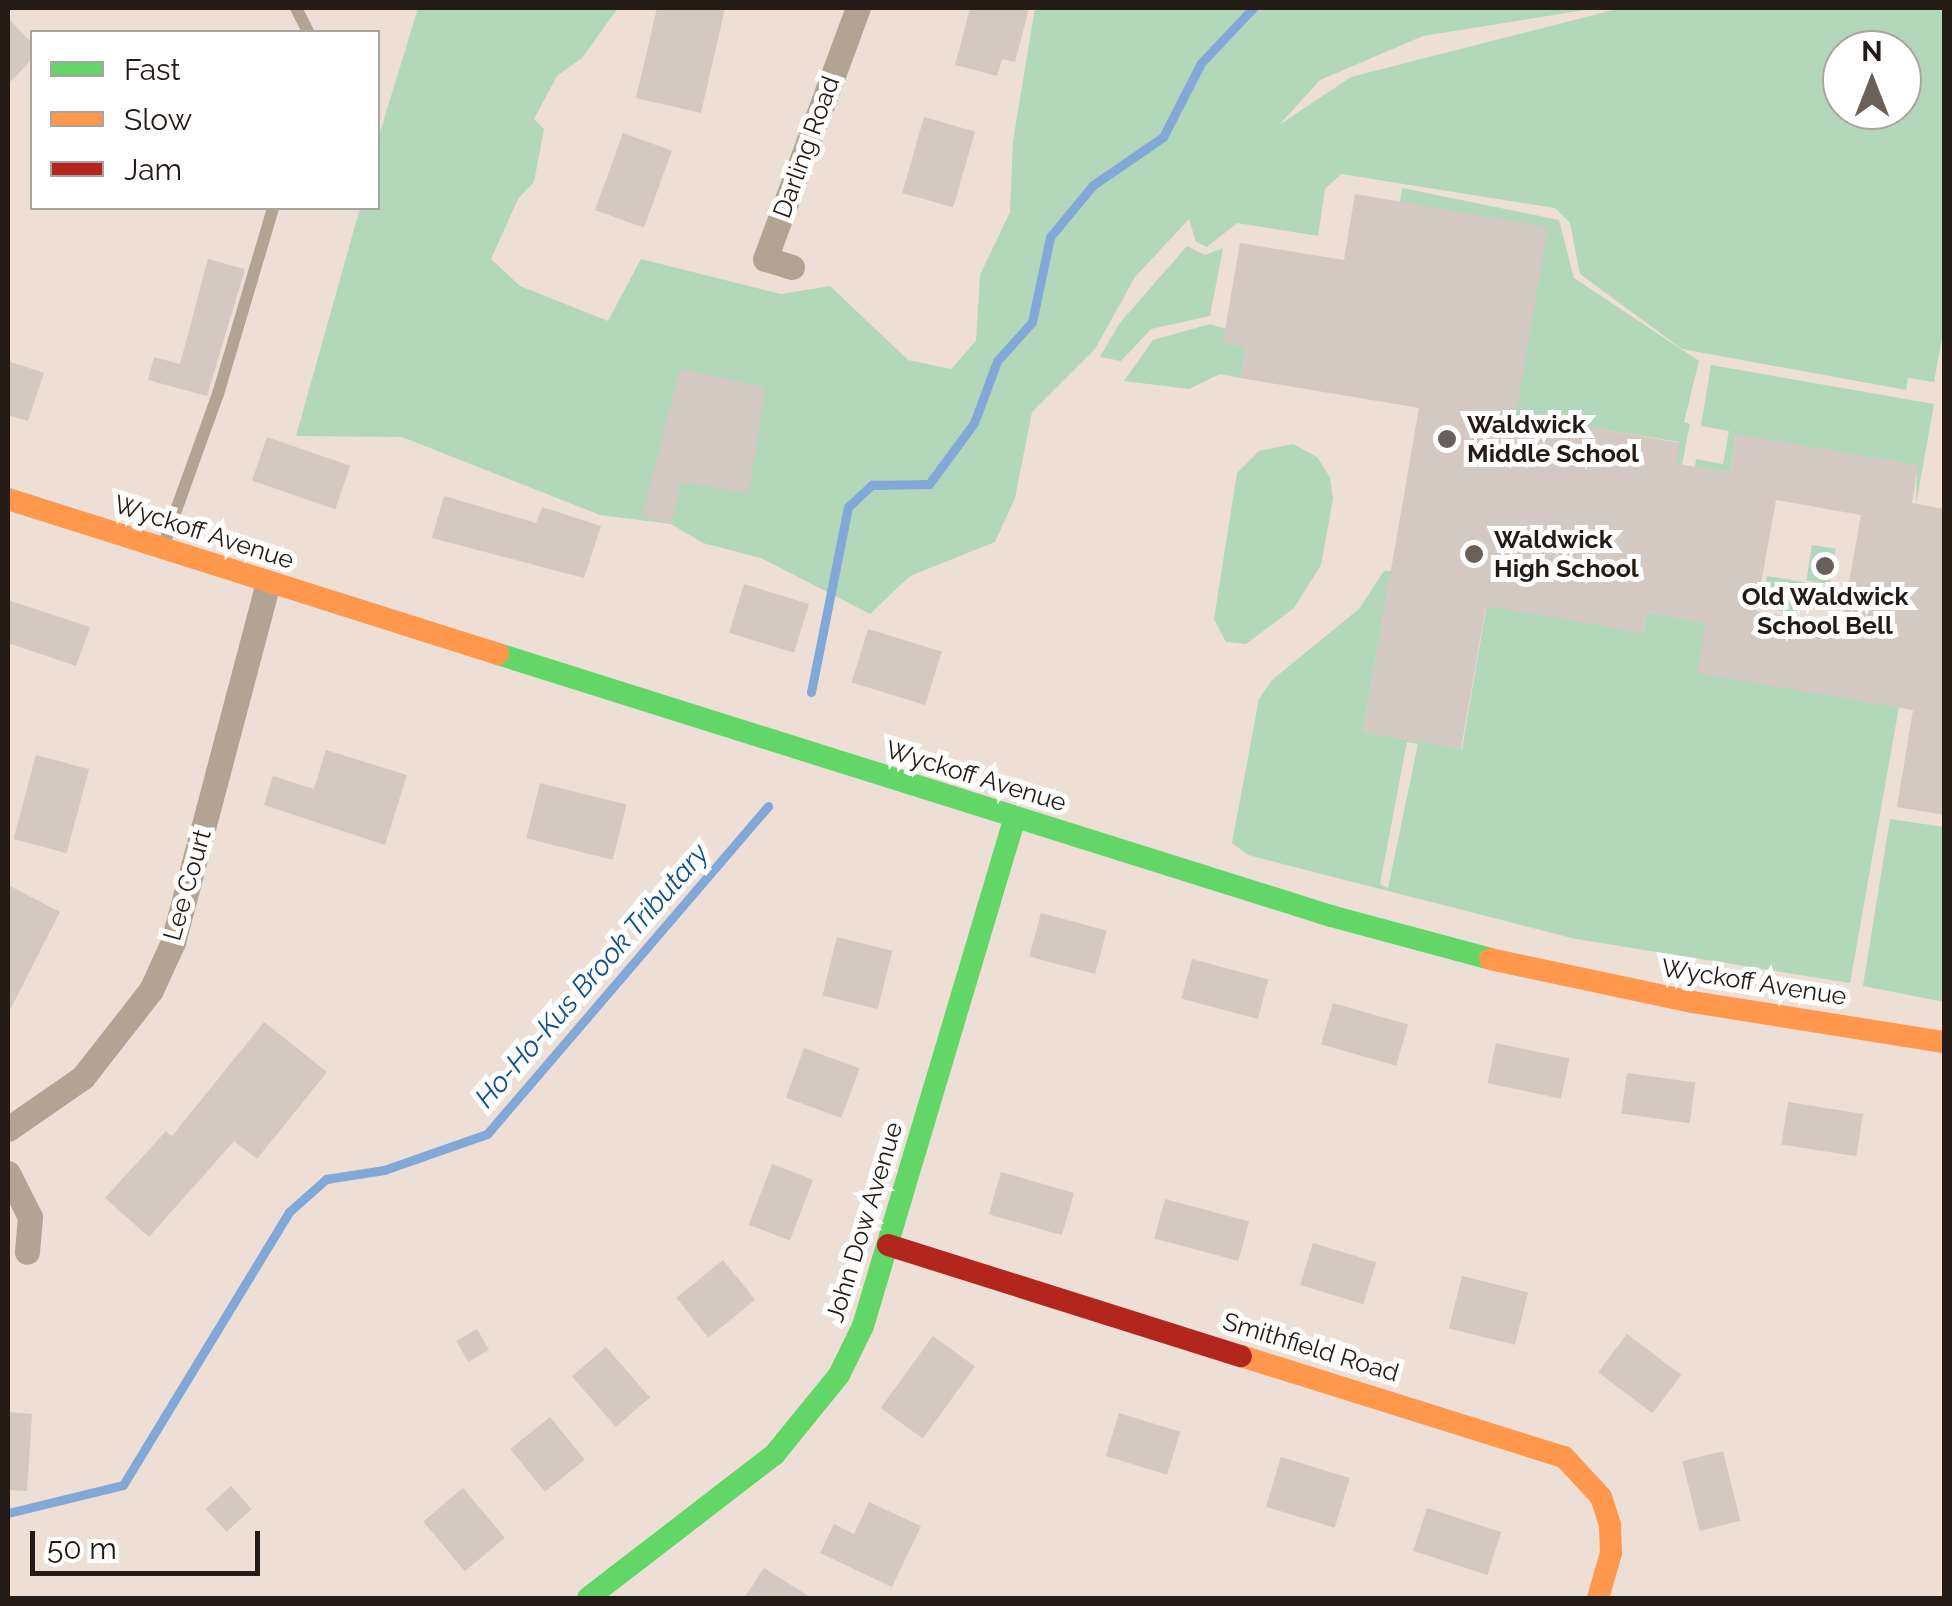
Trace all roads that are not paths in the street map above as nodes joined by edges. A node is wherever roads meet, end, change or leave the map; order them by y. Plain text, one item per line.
1 (858, 8) edge
2 (272, 210) edge
3 (792, 267) dead end
4 (8, 499) edge
5 (162, 548) junction
6 (268, 582) junction
7 (1015, 816) junction
8 (1944, 1042) edge
9 (8, 1129) edge
10 (8, 1174) edge
11 (888, 1245) junction
12 (26, 1252) dead end
13 (588, 1598) edge
14 (1598, 1598) edge

1 - 3 street, Darling Road
2 - 5 lane
4 - 5 main road, Wyckoff Avenue
5 - 6 main road, Wyckoff Avenue
6 - 7 main road, Wyckoff Avenue
6 - 9 street, Lee Court
7 - 8 main road, Wyckoff Avenue
7 - 11 main road, John Dow Avenue
10 - 12 street
11 - 13 main road, John Dow Avenue
11 - 14 main road, Smithfield Road

